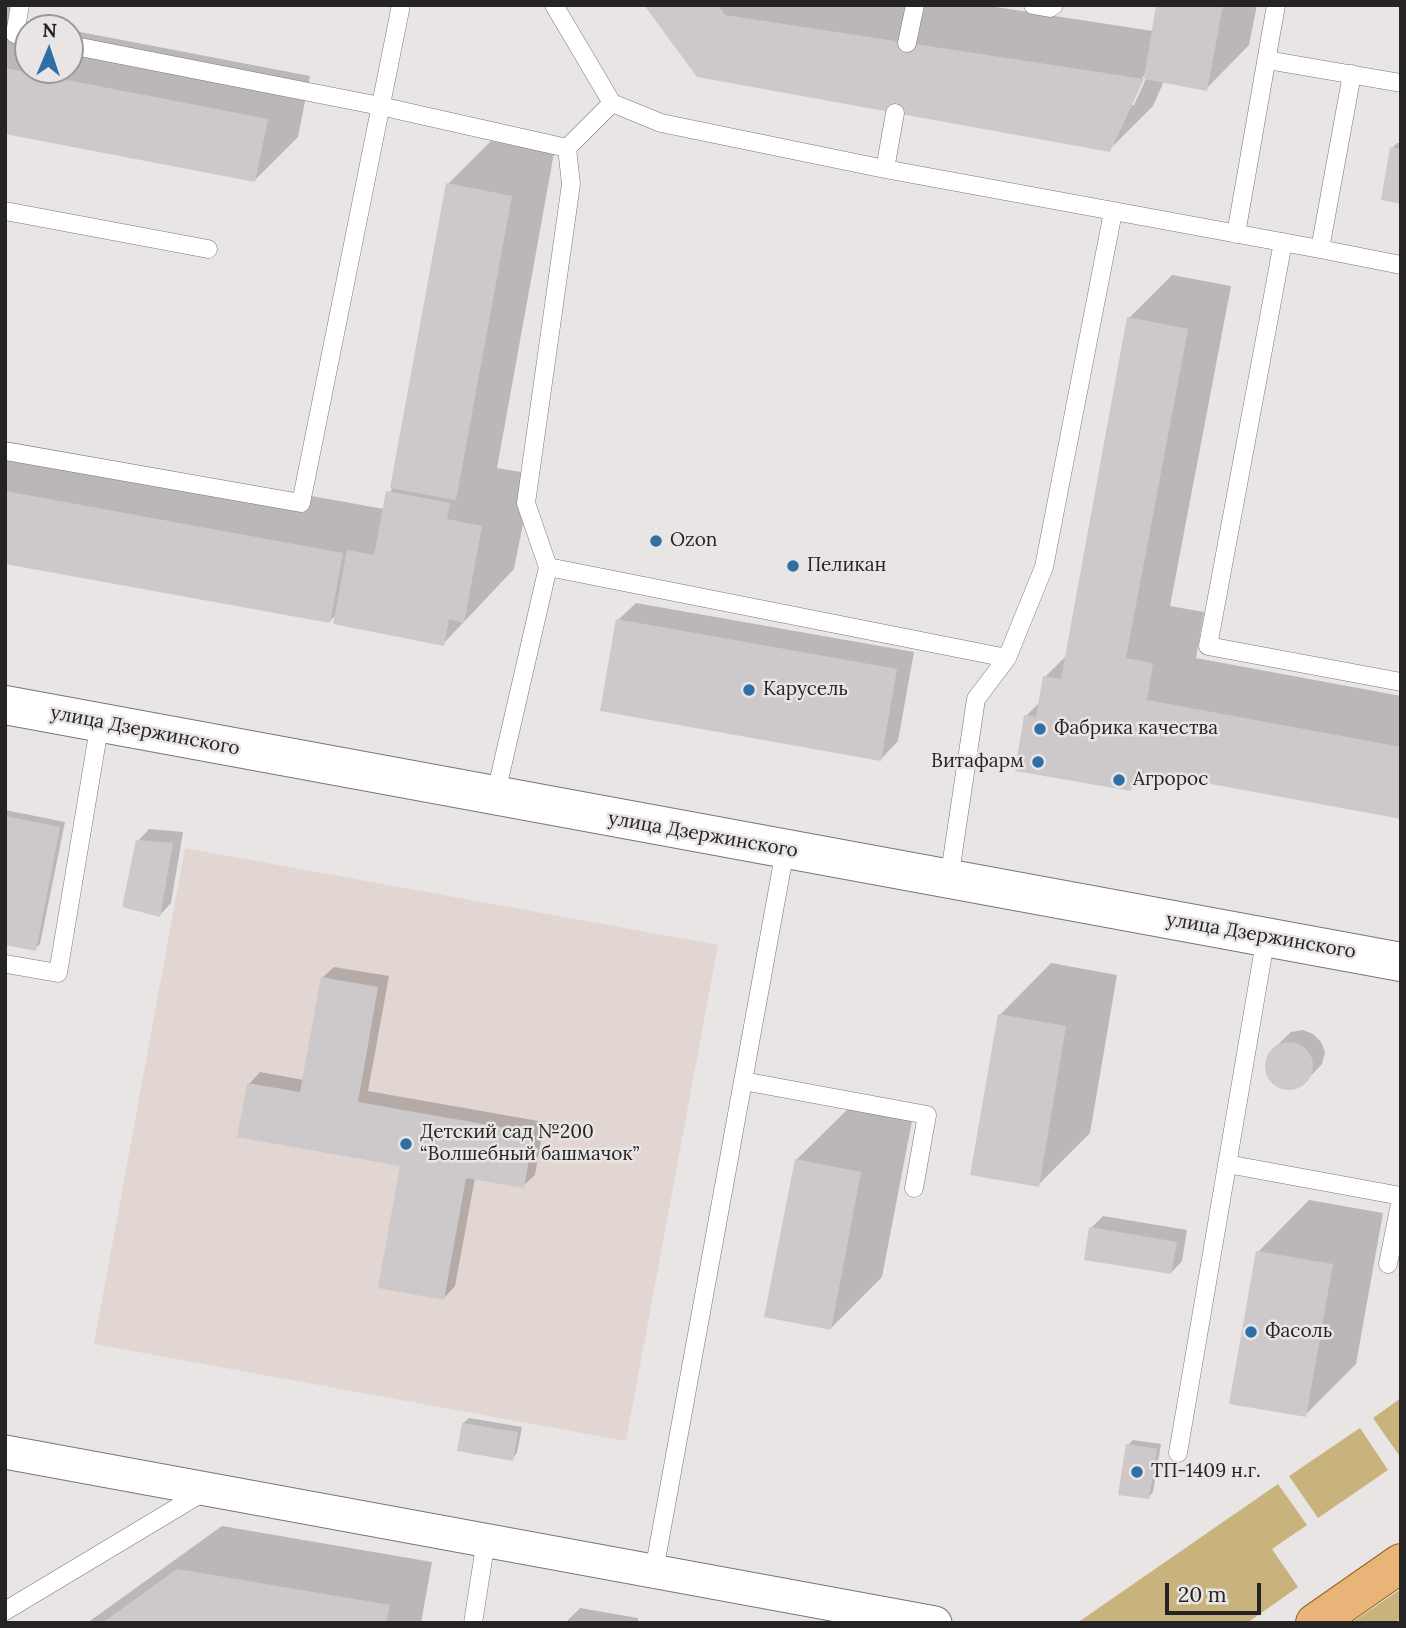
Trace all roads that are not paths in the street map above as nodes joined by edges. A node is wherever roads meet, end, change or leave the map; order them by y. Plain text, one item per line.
1 (401, 5) edge
2 (554, 5) edge
3 (915, 5) edge
4 (1033, 5) edge
5 (1054, 5) edge
6 (1276, 5) edge
7 (907, 43) dead end
8 (84, 48) edge
9 (1266, 60) junction
10 (1352, 74) junction
11 (1401, 83) edge
12 (612, 103) junction
13 (380, 106) junction
14 (895, 113) dead end
15 (567, 148) junction
16 (885, 169) junction
17 (5, 211) edge
18 (1113, 212) junction
19 (1236, 234) junction
20 (1283, 242) junction
21 (208, 249) dead end
22 (1320, 249) junction
23 (1401, 265) edge
24 (5, 451) edge
25 (548, 567) junction
26 (1007, 657) junction
27 (1401, 682) edge
28 (5, 705) edge
29 (100, 722) junction
30 (495, 797) junction
31 (785, 850) junction
32 (949, 880) junction
33 (1266, 936) junction
34 (1401, 962) edge
35 (6, 964) edge
36 (743, 1081) junction
37 (1227, 1164) junction
38 (914, 1188) dead end
39 (1401, 1198) edge
40 (1388, 1264) dead end
41 (5, 1452) edge
42 (1178, 1454) dead end
43 (208, 1489) junction
44 (486, 1540) junction
45 (1401, 1563) edge
46 (654, 1571) junction
47 (5, 1611) edge
48 (473, 1623) edge
49 (935, 1623) edge
50 (1315, 1623) edge

1 - 13 lane
2 - 12 lane
3 - 7 lane
4 - 5 lane
6 - 9 lane
8 - 13 lane
9 - 10 lane
9 - 19 lane
10 - 11 lane
10 - 22 lane
12 - 15 lane
12 - 16 lane
13 - 15 lane
13 - 24 lane
14 - 16 lane
15 - 25 lane
16 - 18 lane
17 - 21 lane
18 - 19 lane
18 - 26 lane
19 - 20 lane
20 - 22 lane
20 - 27 lane
22 - 23 lane
25 - 26 lane
25 - 30 lane
26 - 32 lane
28 - 29 main road, улица Дзержинского
29 - 30 main road, улица Дзержинского
29 - 35 lane
30 - 31 main road, улица Дзержинского
31 - 32 main road, улица Дзержинского
31 - 36 lane
32 - 33 main road, улица Дзержинского
33 - 34 main road, улица Дзержинского
33 - 37 lane
36 - 38 lane
36 - 46 lane
37 - 39 lane
37 - 42 lane
39 - 40 lane
41 - 43 street
43 - 44 street
43 - 47 lane
44 - 46 street
44 - 48 lane
45 - 50 main road
46 - 49 street

